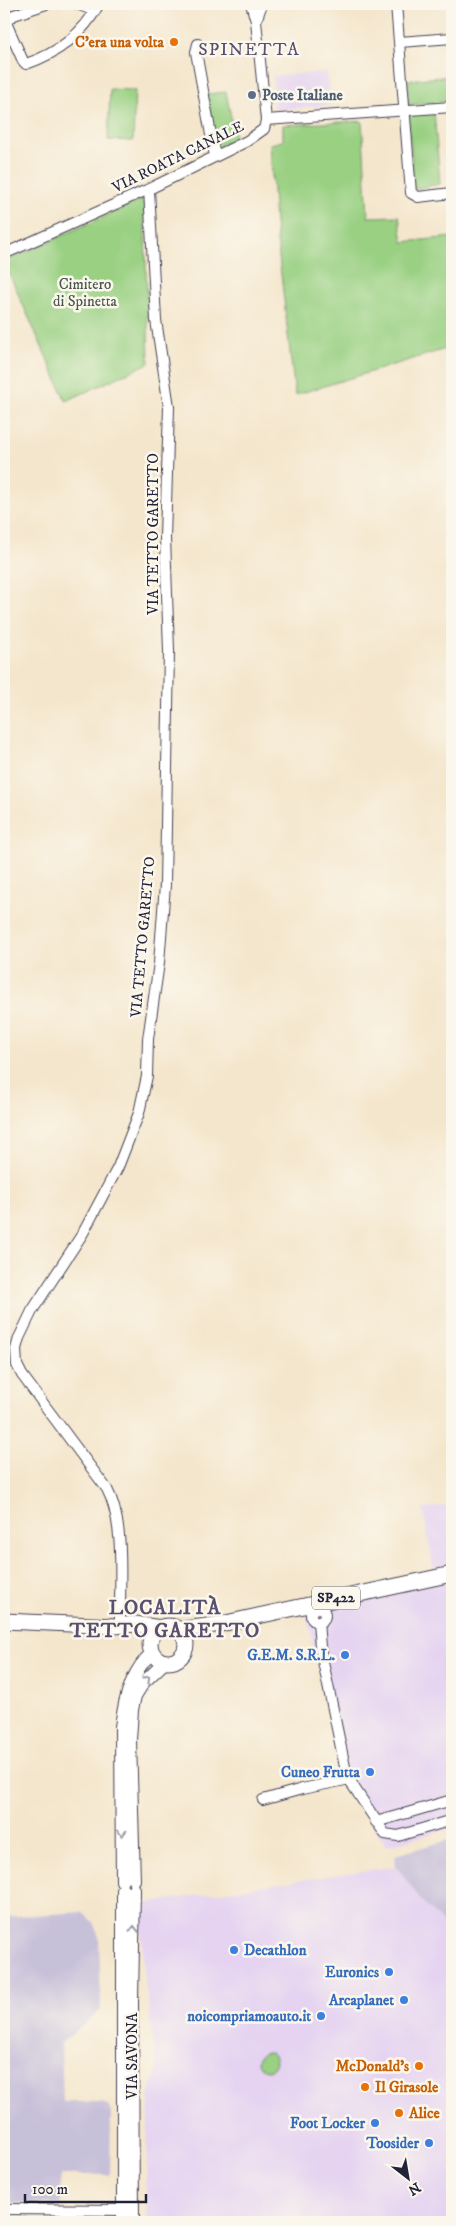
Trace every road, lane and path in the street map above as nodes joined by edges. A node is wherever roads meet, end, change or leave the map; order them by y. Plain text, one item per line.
1 (46, 4) edge
2 (77, 4) edge
3 (251, 4) edge
4 (262, 4) edge
5 (396, 4) edge
6 (97, 7) edge
7 (256, 21) junction
8 (452, 38) edge
9 (400, 42) junction
10 (198, 44) dead end
11 (452, 107) edge
12 (405, 111) junction
13 (266, 120) junction
14 (215, 157) junction
15 (149, 189) junction
16 (452, 193) edge
17 (4, 254) edge
18 (452, 1574) edge
19 (317, 1605) junction
20 (4, 1621) edge
21 (221, 1624) junction
22 (120, 1626) junction
23 (160, 1628) junction
24 (179, 1630) junction
25 (186, 1645) junction
26 (151, 1648) junction
27 (165, 1662) junction
28 (350, 1779) junction
29 (263, 1800) dead end
30 (452, 1800) edge
31 (452, 1820) edge
32 (376, 1822) junction
33 (128, 1885) junction
34 (4, 2209) edge
35 (123, 2216) edge
36 (133, 2222) edge

1 - 6 street
2 - 6 street
3 - 7 street
4 - 7 street
5 - 9 street
7 - 13 street
8 - 9 street
9 - 12 street
10 - 14 street
11 - 12 street
12 - 13 street
12 - 16 street
13 - 14 street, VIA ROATA CANALE
14 - 15 street, VIA ROATA CANALE
15 - 17 street, VIA ROATA CANALE
15 - 22 street, VIA TETTO GARETTO
18 - 19 main road, SP422
19 - 21 main road, SP422
19 - 28 street
20 - 22 main road
21 - 24 main road, SP422
21 - 25 main road, SP422
22 - 23 main road
22 - 26 main road
23 - 24 main road, SP422
23 - 26 main road, SP422
24 - 25 main road
25 - 27 main road, SP422
26 - 27 main road
26 -> 33 street, VIA SAVONA / SP422
33 -> 27 street, VIA SAVONA / SP422
28 - 29 street
28 - 32 street
30 - 32 street
31 - 32 street
33 - 35 street, VIA SAVONA / SP422
36 -> 33 street, VIA SAVONA / SP422
34 - 35 street

